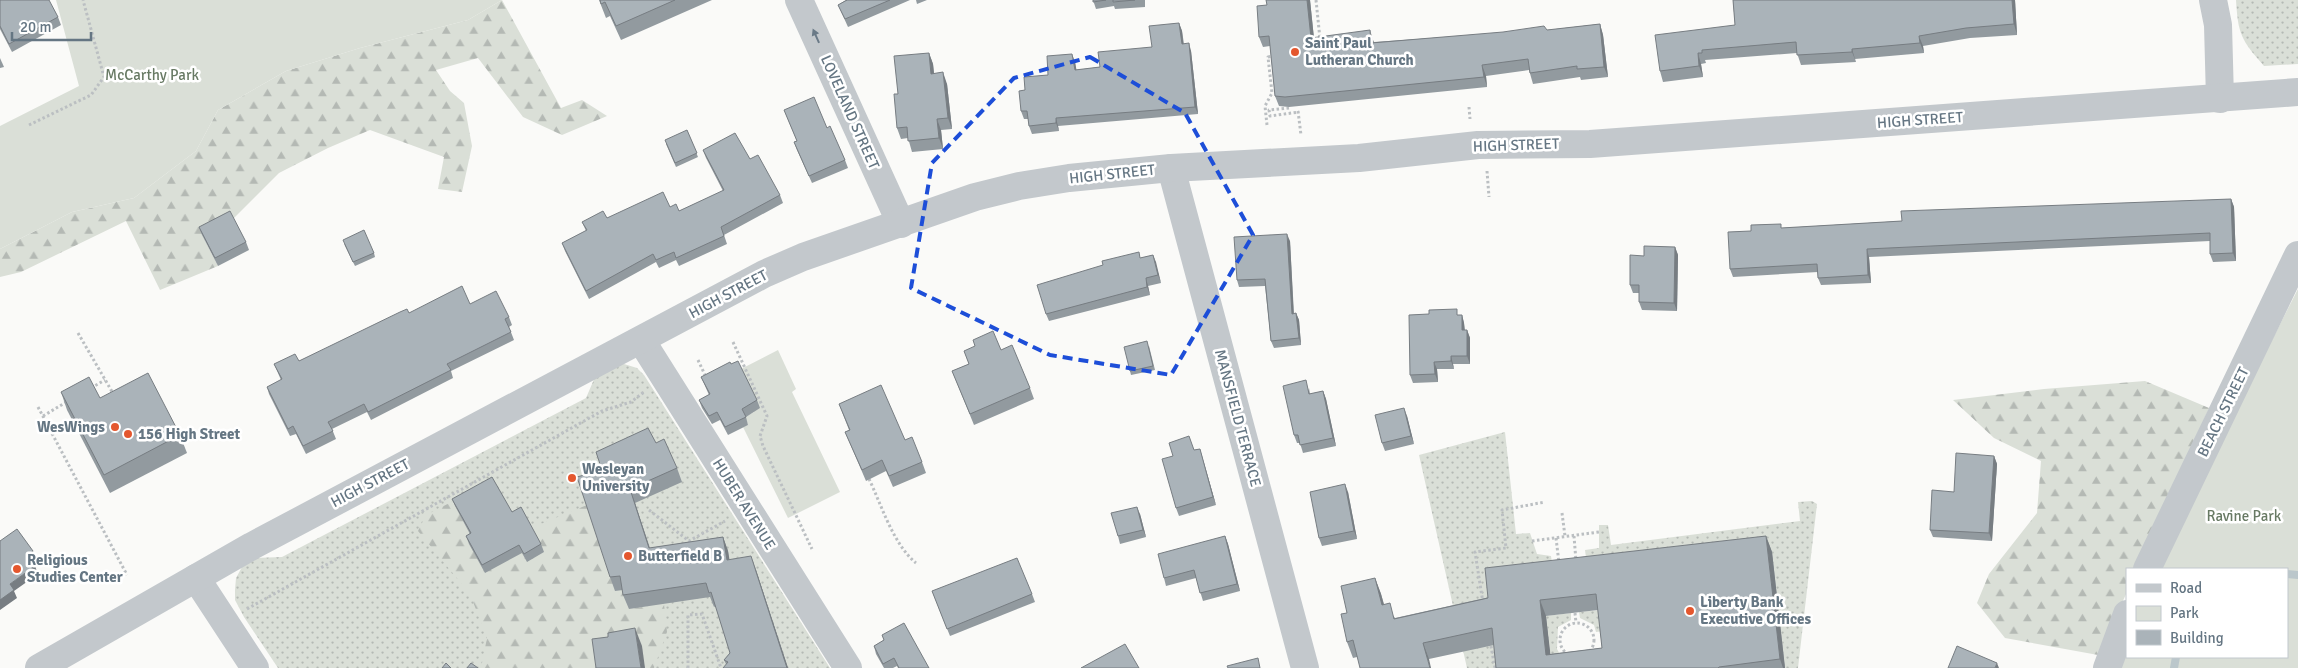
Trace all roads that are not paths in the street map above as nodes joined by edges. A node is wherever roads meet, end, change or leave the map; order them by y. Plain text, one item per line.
1 (799, 0) edge
2 (2213, 0) edge
3 (2298, 92) edge
4 (2220, 98) junction
5 (1171, 168) junction
6 (900, 224) junction
7 (2298, 255) edge
8 (640, 340) junction
9 (2147, 568) edge
10 (196, 578) junction
11 (2126, 617) edge
12 (38, 668) edge
13 (255, 668) edge
14 (848, 668) edge
15 (1305, 668) edge
16 (2107, 668) edge

6 -> 1 street, LOVELAND STREET
2 - 4 street
3 - 4 street, HIGH STREET
4 - 5 street, HIGH STREET
5 - 6 street, HIGH STREET
5 - 15 street, MANSFIELD TERRACE
6 - 8 street, HIGH STREET
7 - 9 street, BEACH STREET
8 - 10 street, HIGH STREET
8 - 14 street, HUBER AVENUE
10 - 12 street, HIGH STREET
10 - 13 street
11 - 16 street

